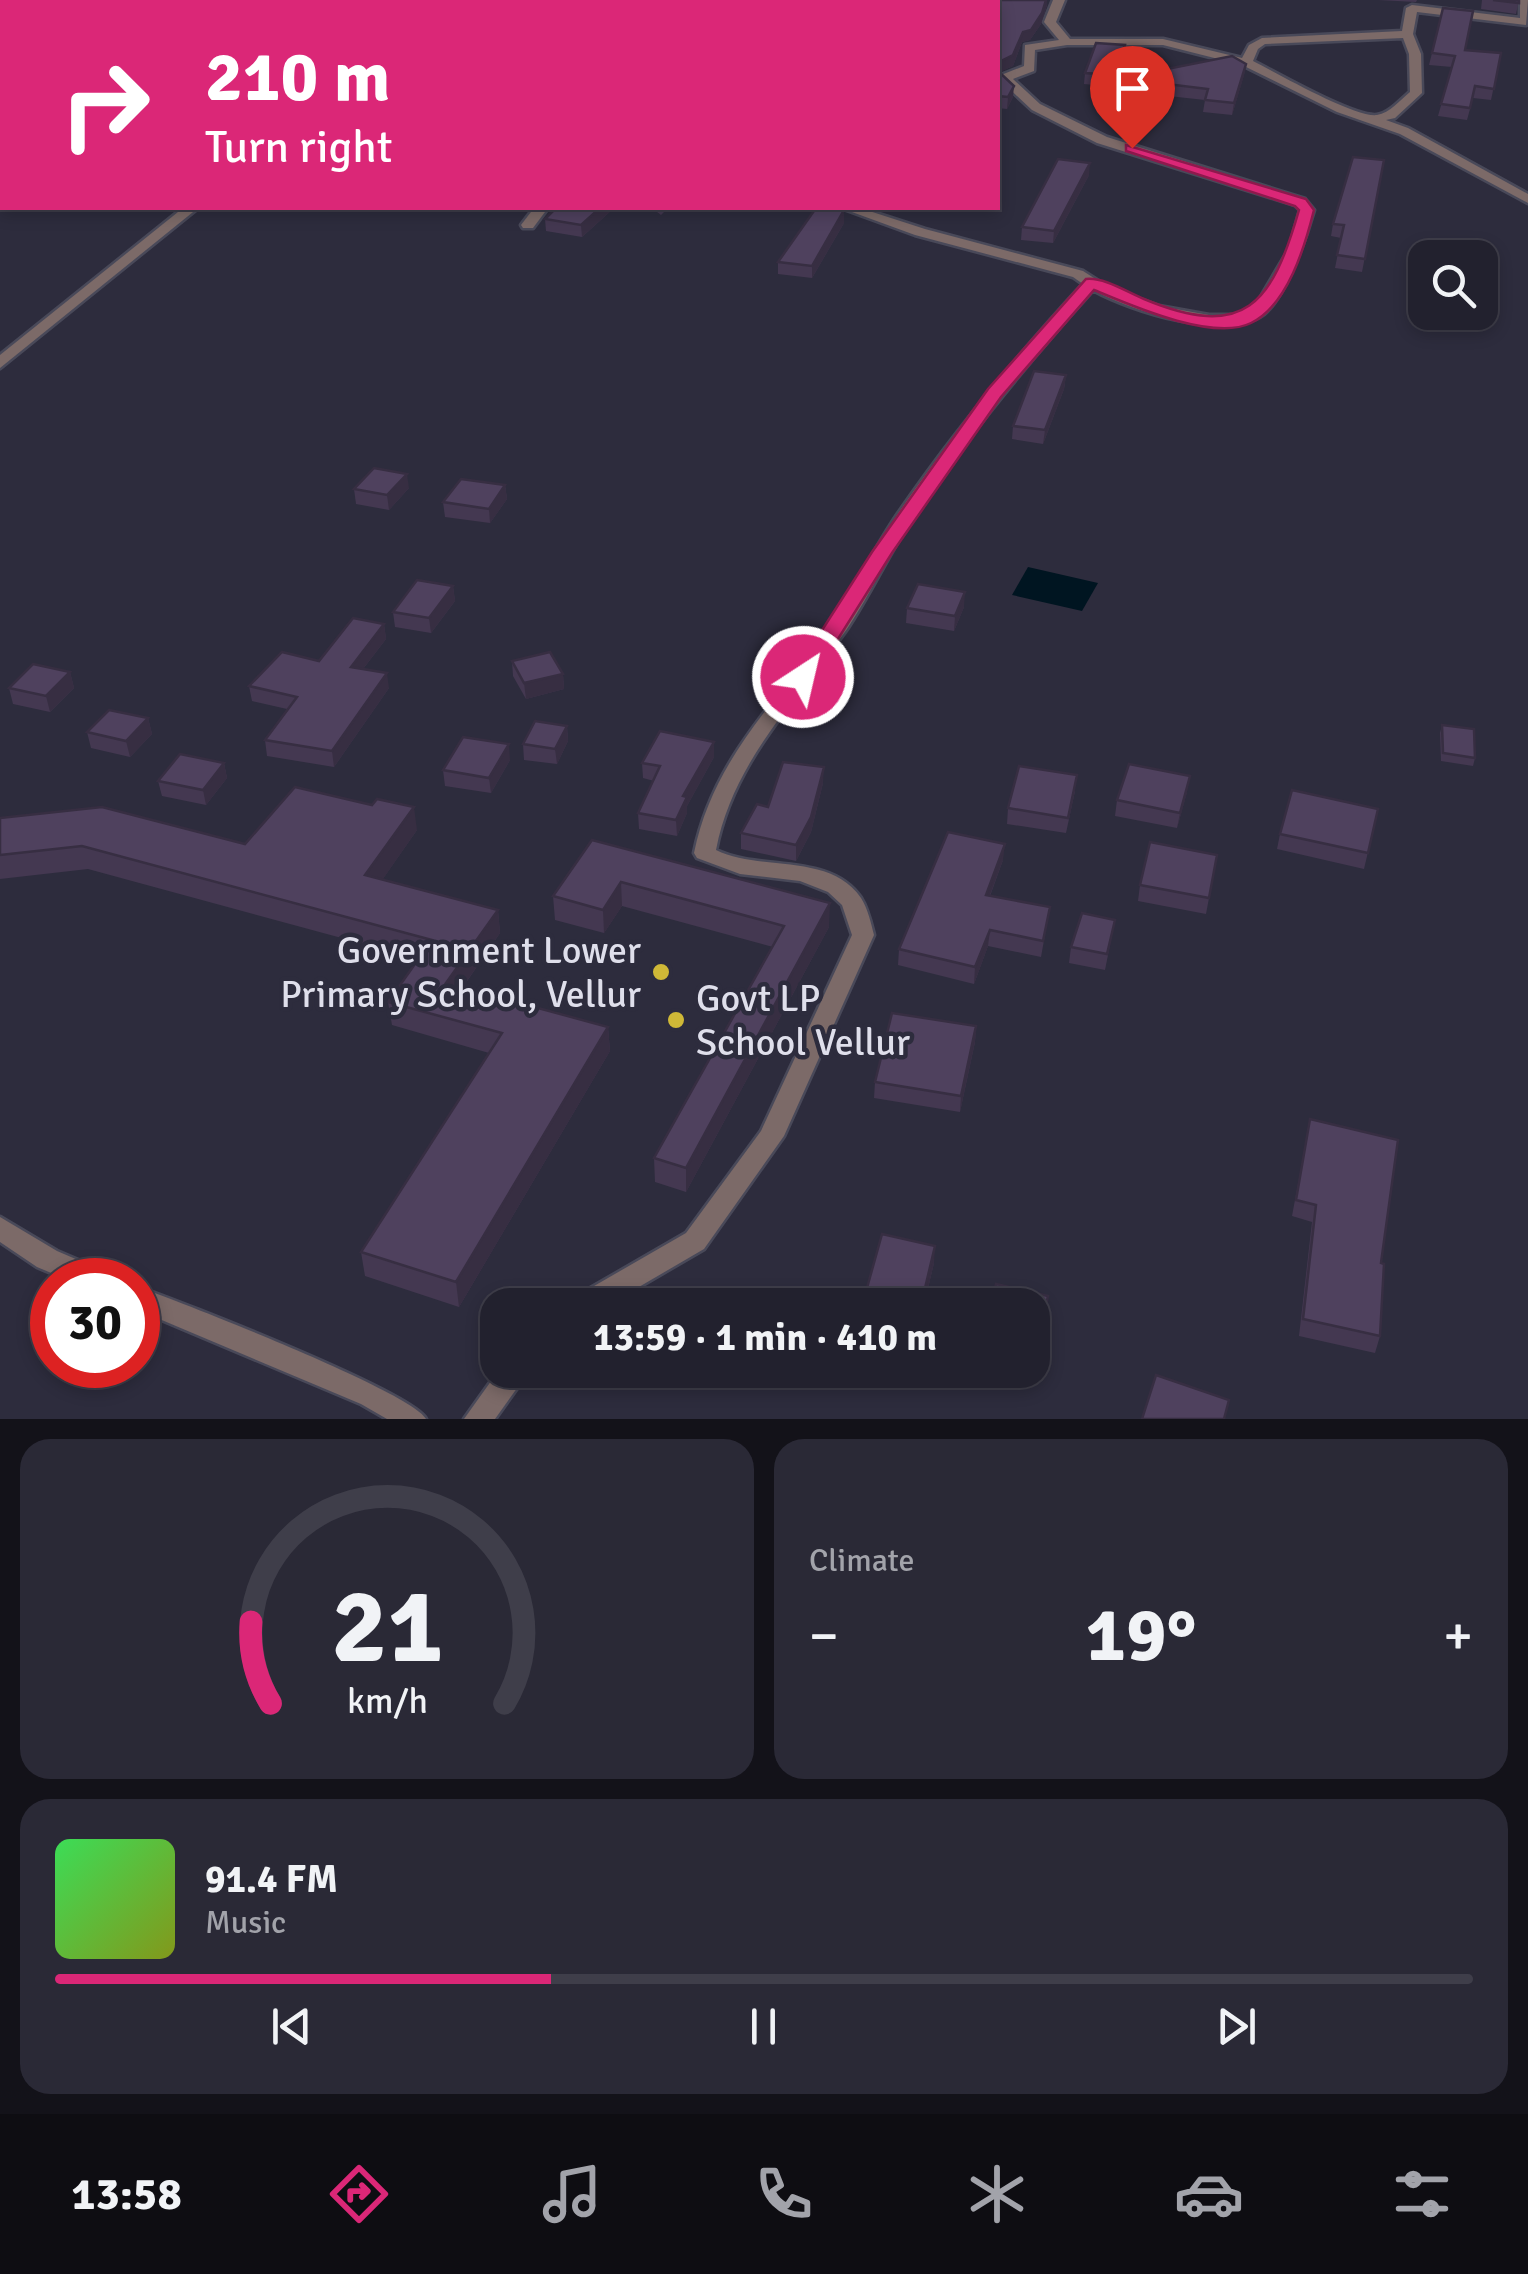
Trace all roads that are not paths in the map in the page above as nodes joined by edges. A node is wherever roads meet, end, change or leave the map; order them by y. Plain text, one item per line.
1 (1059, 0) edge
2 (1526, 0) edge
3 (1407, 34) junction
4 (1067, 42) junction
5 (1246, 62) junction
6 (1001, 78) edge
7 (1373, 120) junction
8 (1528, 199) edge
9 (189, 210) edge
10 (539, 210) edge
11 (854, 210) edge
12 (528, 225) dead end
13 (1092, 283) junction
14 (0, 363) edge
15 (0, 1228) edge
16 (45, 1258) edge
17 (614, 1288) edge
18 (160, 1307) edge
19 (502, 1388) edge
20 (412, 1419) edge
21 (478, 1419) edge

1 - 4 street
2 - 3 street
3 - 5 street
3 - 7 street
4 - 5 street
4 - 6 street
5 - 7 street
6 - 13 street
7 - 8 street
9 - 14 street
10 - 12 street
11 - 13 street
13 - 17 street
15 - 16 street
18 - 20 street
19 - 21 street

